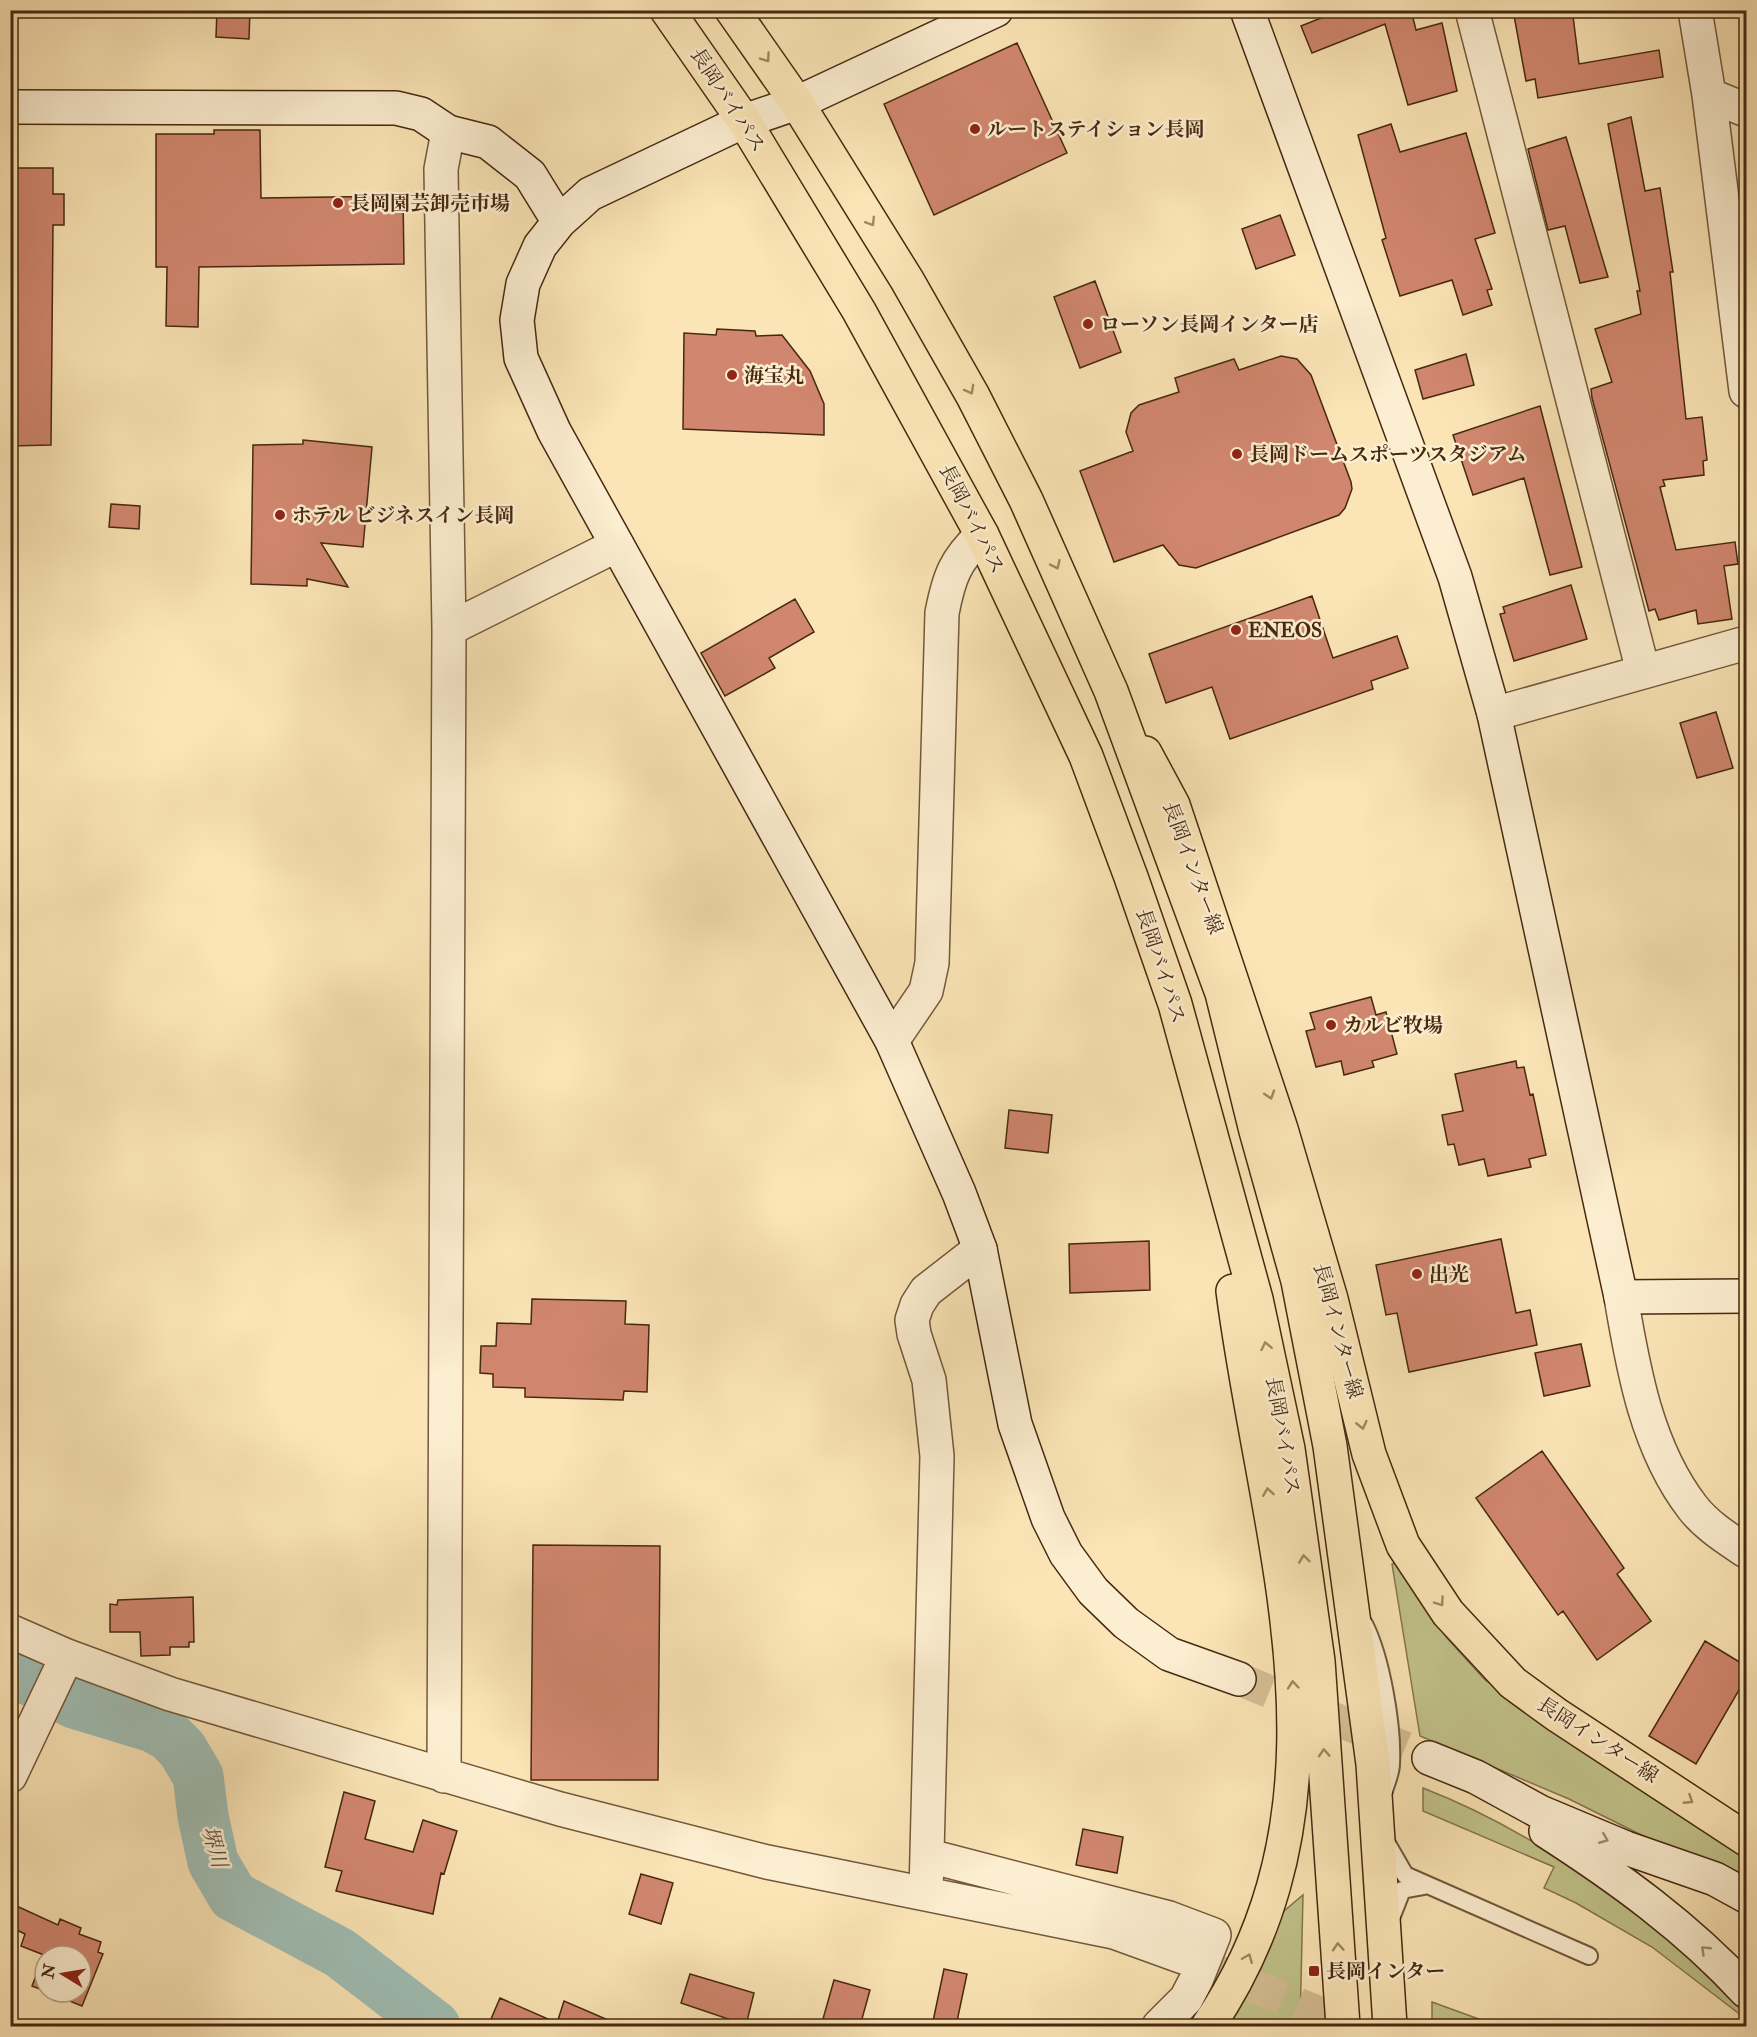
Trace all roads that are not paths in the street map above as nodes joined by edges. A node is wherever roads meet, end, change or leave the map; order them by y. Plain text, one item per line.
1 (668, 10) edge
2 (732, 10) edge
3 (996, 10) edge
4 (1247, 10) edge
5 (1472, 10) edge
6 (1695, 10) edge
7 (1709, 95) junction
8 (797, 103) junction
9 (10, 107) edge
10 (1746, 110) edge
11 (744, 121) junction
12 (448, 132) junction
13 (559, 222) junction
14 (1746, 391) edge
15 (982, 535) junction
16 (617, 545) junction
17 (448, 630) junction
18 (1746, 643) edge
19 (1643, 670) junction
20 (1111, 691) junction
21 (1494, 714) junction
22 (892, 1041) junction
23 (1212, 1133) junction
24 (980, 1249) junction
25 (1746, 1296) edge
26 (1621, 1297) junction
27 (1746, 1551) edge
28 (10, 1631) edge
29 (63, 1666) junction
30 (1239, 1679) tunnel mouth
31 (1429, 1758) tunnel mouth
32 (10, 1776) edge
33 (444, 1776) junction
34 (1476, 1777) junction
35 (1377, 1816) junction
36 (1746, 1839) edge
37 (929, 1856) junction
38 (1424, 1886) junction
39 (926, 1893) junction
40 (1746, 1896) edge
41 (1384, 1941) junction
42 (1589, 1956) dead end
43 (1183, 1957) tunnel mouth
44 (1387, 1985) junction
45 (1746, 1992) edge
46 (1159, 2026) edge
47 (1208, 2026) edge
48 (1343, 2026) edge
49 (1390, 2026) edge
50 (1402, 2026) edge

1 - 11 main road, 長岡バイパス
2 -> 8 main road
3 - 8 street
4 - 21 street
5 - 19 street
6 - 7 street
7 - 10 street
7 - 14 street
8 - 11 street
8 -> 20 main road
9 - 12 street
11 - 13 street
11 - 15 main road, 長岡バイパス
12 - 13 street
12 - 17 street
13 - 16 street
15 - 22 street
15 - 23 main road, 長岡バイパス
16 - 17 street
16 - 22 street
17 - 33 street
18 - 19 street
19 - 21 street
20 - 35 main road
20 -> 36 main road, 長岡インター線
21 - 26 street
22 - 24 street
47 -> 23 main road
48 -> 23 main road, 長岡バイパス
24 - 30 street
24 - 37 street
25 - 26 street
26 - 27 street
28 - 29 street
29 - 32 street
29 - 33 street
31 - 34 street
33 - 39 street
34 -> 40 street
45 -> 34 street
35 - 38 lane
35 - 41 main road
37 - 39 street
37 - 46 street
38 - 41 lane
38 - 42 lane
39 - 43 street
41 - 44 main road
44 - 49 main road
44 - 50 main road

